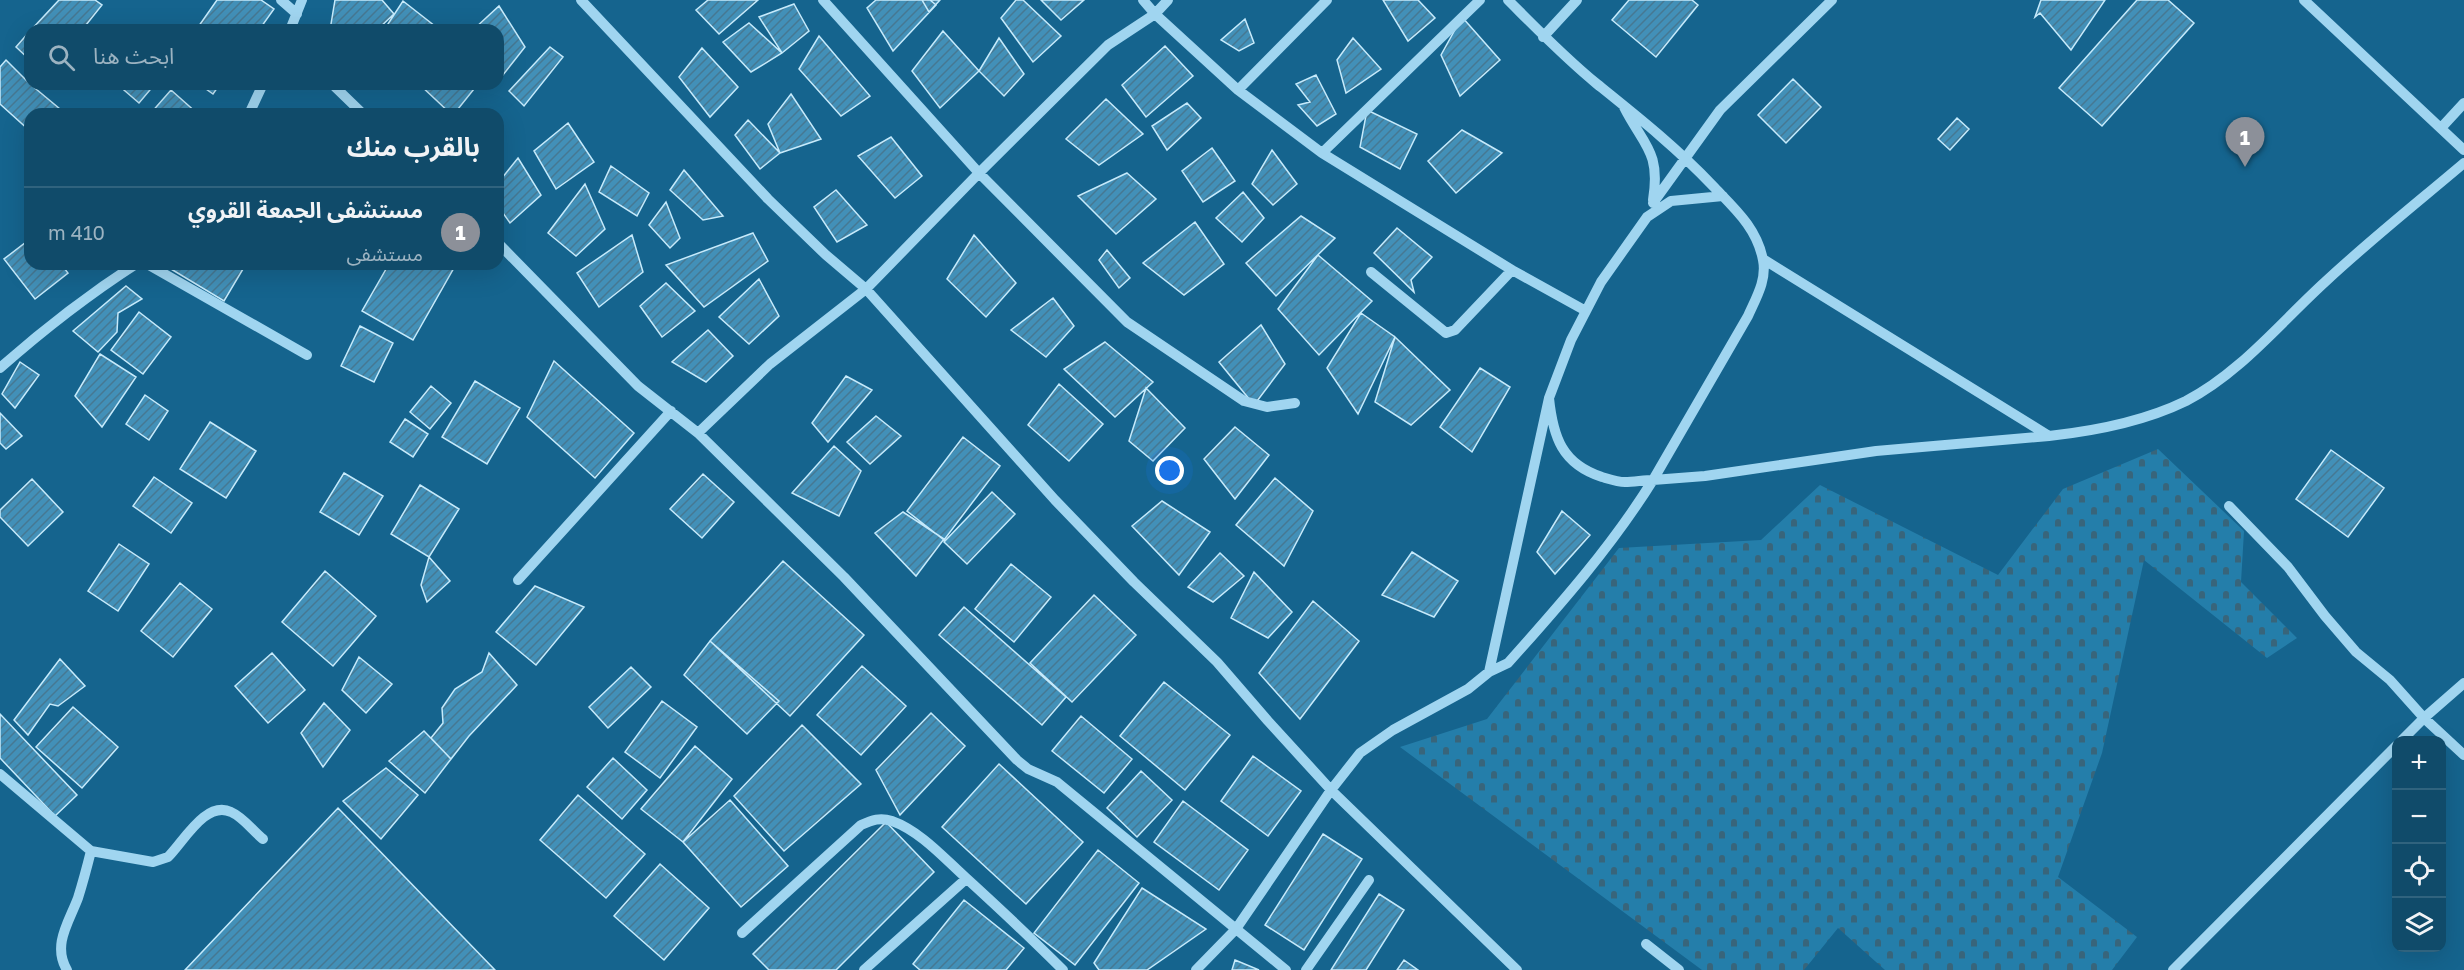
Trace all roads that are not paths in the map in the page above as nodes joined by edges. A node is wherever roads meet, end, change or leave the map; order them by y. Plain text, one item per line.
1 (281, 0) edge
2 (302, 0) edge
3 (581, 0) edge
4 (823, 0) edge
5 (1143, 0) edge
6 (1168, 0) edge
7 (1327, 0) edge
8 (1480, 0) edge
9 (1508, 0) edge
10 (1577, 0) edge
11 (1832, 0) edge
12 (2304, 0) edge
13 (297, 14) junction
14 (1155, 14) junction
15 (293, 24) edge
16 (1543, 36) junction
17 (260, 90) edge
18 (338, 90) edge
19 (1238, 90) junction
20 (1621, 102) junction
21 (2464, 103) edge
22 (252, 108) edge
23 (357, 108) edge
24 (2441, 128) junction
25 (2464, 150) edge
26 (1322, 153) junction
27 (1685, 157) junction
28 (2464, 162) edge
29 (979, 173) junction
30 (1723, 196) junction
31 (1653, 203) junction
32 (1647, 217) junction
33 (504, 249) edge
34 (1763, 259) junction
35 (127, 270) edge
36 (158, 270) edge
37 (1512, 270) junction
38 (1371, 272) dead end
39 (866, 289) junction
40 (1586, 311) junction
41 (307, 355) dead end
42 (0, 368) edge
43 (1549, 398) junction
44 (1295, 403) dead end
45 (671, 411) junction
46 (698, 433) junction
47 (2049, 436) junction
48 (1653, 480) junction
49 (2229, 506) dead end
50 (518, 579) dead end
51 (1489, 672) junction
52 (2464, 683) edge
53 (2424, 718) junction
54 (2407, 736) edge
55 (2392, 751) edge
56 (2464, 754) edge
57 (0, 774) edge
58 (1331, 789) junction
59 (263, 839) dead end
60 (91, 851) junction
61 (966, 879) junction
62 (1369, 880) dead end
63 (1236, 929) junction
64 (742, 933) dead end
65 (1646, 944) dead end
66 (2185, 966) edge
67 (67, 970) edge
68 (864, 970) edge
69 (1063, 970) edge
70 (1196, 970) edge
71 (1286, 970) edge
72 (1306, 970) edge
73 (1517, 970) edge
74 (1679, 970) edge
75 (2173, 970) edge

1 - 13 street
2 - 13 street
3 - 39 street
4 - 29 street
5 - 14 street
6 - 14 street
7 - 19 street
8 - 26 street
9 - 16 street
10 - 16 street
11 - 27 street
12 - 24 street
13 - 15 street
14 - 19 street
14 - 29 street
16 - 20 street
17 - 22 street
18 - 23 street
19 - 26 street
20 - 27 street
20 - 31 street
21 - 24 street
24 - 25 street
26 - 37 street
27 - 30 street
27 - 31 street
28 - 47 street
29 - 39 street
29 - 44 street
30 - 32 street
30 - 34 street
31 - 32 street
32 - 40 street
33 - 45 street
34 - 47 street
34 - 48 street
35 - 42 street
36 - 41 street
37 - 38 street
37 - 40 street
39 - 46 street
39 - 58 street
40 - 43 street
43 - 48 street
43 - 51 street
45 - 46 street
45 - 50 street
46 - 63 street
47 - 48 street
48 - 51 street
49 - 53 street
51 - 58 street
52 - 53 street
53 - 54 street
53 - 56 street
55 - 66 street
57 - 60 street
58 - 63 street
58 - 73 street
59 - 60 street
60 - 67 street
61 - 64 street
61 - 68 street
61 - 69 street
62 - 72 street
63 - 70 street
63 - 71 street
65 - 74 street
66 - 75 street

